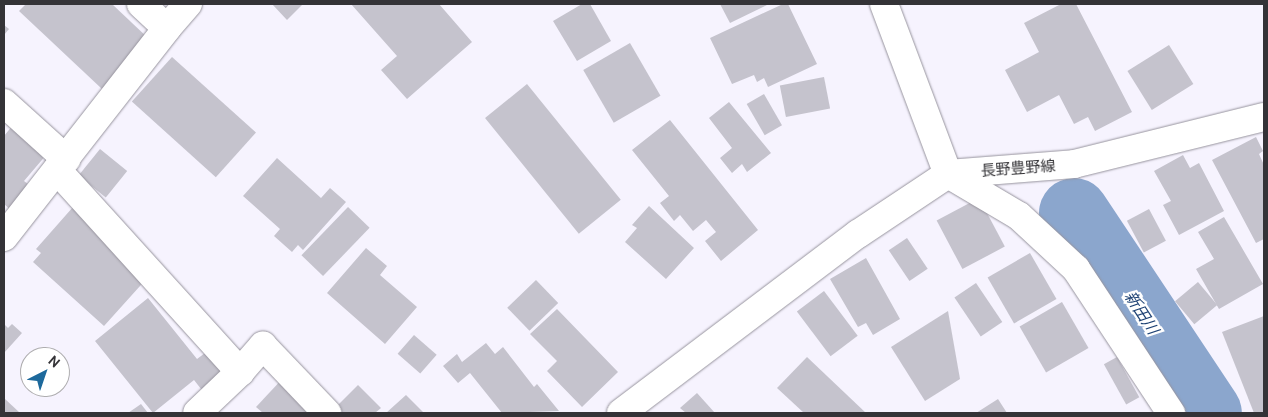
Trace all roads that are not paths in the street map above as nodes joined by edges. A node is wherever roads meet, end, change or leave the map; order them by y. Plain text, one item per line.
1 (141, 4) edge
2 (188, 4) edge
3 (884, 4) edge
4 (167, 28) junction
5 (4, 104) edge
6 (1264, 118) edge
7 (61, 165) junction
8 (948, 174) junction
9 (4, 237) edge
10 (240, 372) junction
11 (197, 413) edge
12 (328, 413) edge
13 (621, 413) edge
14 (1171, 413) edge

1 - 4 street
2 - 4 street
3 - 8 street
4 - 7 street
5 - 7 street
6 - 8 street, 長野豊野線
7 - 9 street
7 - 10 street
8 - 13 street
8 - 14 street
10 - 11 street
10 - 12 street

